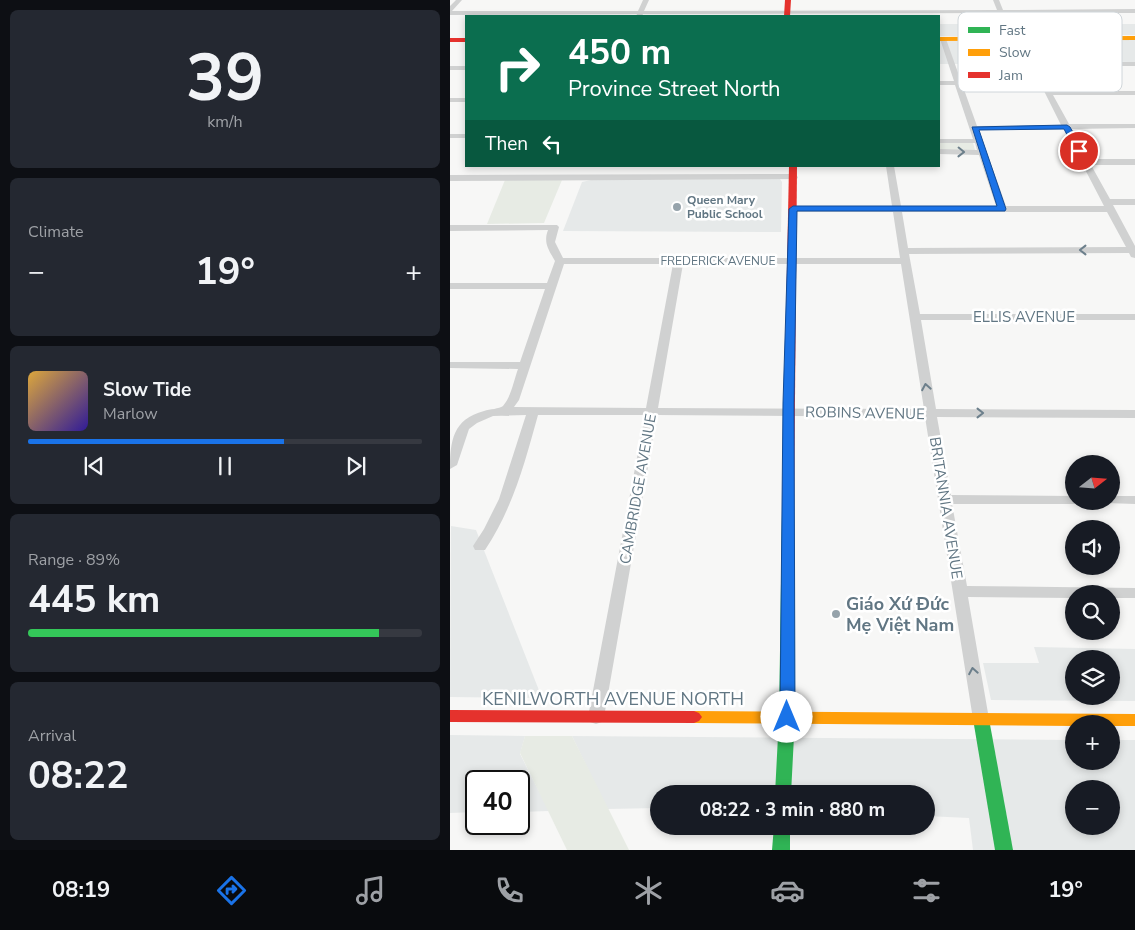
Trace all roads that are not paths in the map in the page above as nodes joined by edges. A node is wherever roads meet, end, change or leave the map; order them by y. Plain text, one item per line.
1 (459, 0) edge
2 (646, 0) edge
3 (996, 0) edge
4 (787, 9) edge
5 (450, 11) edge
6 (1000, 11) junction
7 (1135, 11) edge
8 (640, 14) edge
9 (941, 38) edge
10 (958, 38) edge
11 (1122, 38) edge
12 (1135, 38) edge
13 (450, 40) edge
14 (465, 40) edge
15 (1122, 64) edge
16 (1135, 64) edge
17 (450, 68) edge
18 (465, 68) edge
19 (958, 80) edge
20 (940, 83) edge
21 (958, 83) edge
22 (962, 92) edge
23 (1135, 93) edge
24 (1049, 94) joint
25 (450, 100) edge
26 (465, 100) edge
27 (1135, 126) edge
28 (1067, 127) junction
29 (974, 128) junction
30 (450, 136) edge
31 (465, 136) edge
32 (940, 141) edge
33 (979, 141) junction
34 (940, 152) edge
35 (983, 153) junction
36 (1086, 162) junction
37 (1135, 162) edge
38 (579, 167) edge
39 (890, 167) edge
40 (793, 172) edge
41 (574, 177) junction
42 (450, 178) edge
43 (1135, 202) edge
44 (1109, 206) junction
45 (793, 209) junction
46 (898, 209) junction
47 (1002, 209) junction
48 (450, 228) edge
49 (1134, 252) edge
50 (905, 256) junction
51 (560, 261) junction
52 (679, 261) junction
53 (793, 261) junction
54 (450, 286) edge
55 (552, 286) junction
56 (914, 317) junction
57 (1135, 317) edge
58 (450, 365) edge
59 (524, 366) junction
60 (505, 411) junction
61 (533, 411) junction
62 (652, 412) junction
63 (789, 412) junction
64 (931, 413) junction
65 (1135, 414) edge
66 (452, 457) edge
67 (945, 499) junction
68 (1065, 500) edge
69 (1120, 500) edge
70 (1135, 500) edge
71 (480, 546) dead end
72 (959, 591) junction
73 (1135, 593) edge
74 (450, 716) edge
75 (596, 717) junction
76 (787, 717) junction
77 (981, 719) junction
78 (1135, 720) edge
79 (784, 785) edge
80 (782, 835) edge
81 (781, 850) edge
82 (1004, 850) edge

1 - 5 street
2 - 8 street
3 - 6 street
4 - 6 street
4 - 8 street
5 - 8 street
6 - 7 street
9 - 10 street
9 - 19 street
11 - 12 street
13 - 14 street
15 - 16 street
17 - 18 street
20 - 21 street
22 - 29 street
23 - 24 street
24 - 28 street
25 - 26 street
27 - 28 street
28 - 29 street
28 - 36 street
29 - 33 street
30 - 31 street
32 - 33 street
33 - 35 street
34 -> 35 street
35 - 47 street
36 - 37 street
36 - 44 street
38 - 41 street
39 - 46 street, BRITANNIA AVENUE
40 - 41 street
40 - 45 street
41 - 42 street
43 - 44 street
44 - 47 street
44 - 49 street
45 - 46 street
45 - 53 street
46 - 47 street
46 - 50 street, BRITANNIA AVENUE
48 - 51 street
49 -> 50 street, FREDERICK AVENUE
50 - 53 street, FREDERICK AVENUE
50 - 56 street, BRITANNIA AVENUE
51 - 52 street, FREDERICK AVENUE
51 - 55 street
52 - 53 street, FREDERICK AVENUE
52 - 62 street, CAMBRIDGE AVENUE
53 - 63 street
54 - 55 street
55 - 59 street
56 - 57 street, ELLIS AVENUE
64 -> 56 street, BRITANNIA AVENUE
58 - 59 street
59 - 60 street
60 - 61 street, ROBINS AVENUE
60 - 66 street, ROBINS AVENUE
61 - 62 street, ROBINS AVENUE
61 - 71 street
62 - 63 street, ROBINS AVENUE
62 - 75 street, CAMBRIDGE AVENUE
63 - 64 street, ROBINS AVENUE
63 - 76 street
64 -> 65 street, ROBINS AVENUE
64 - 67 street, BRITANNIA AVENUE
67 - 68 street
67 - 72 street, BRITANNIA AVENUE
69 - 70 street
72 - 73 street
77 -> 72 street, BRITANNIA AVENUE
74 - 75 street, KENILWORTH AVENUE NORTH
75 - 76 street, KENILWORTH AVENUE NORTH
76 - 77 street, KENILWORTH AVENUE NORTH
76 - 79 street
77 - 78 street, KENILWORTH AVENUE NORTH
77 - 82 street, BRITANNIA AVENUE
80 - 81 street

